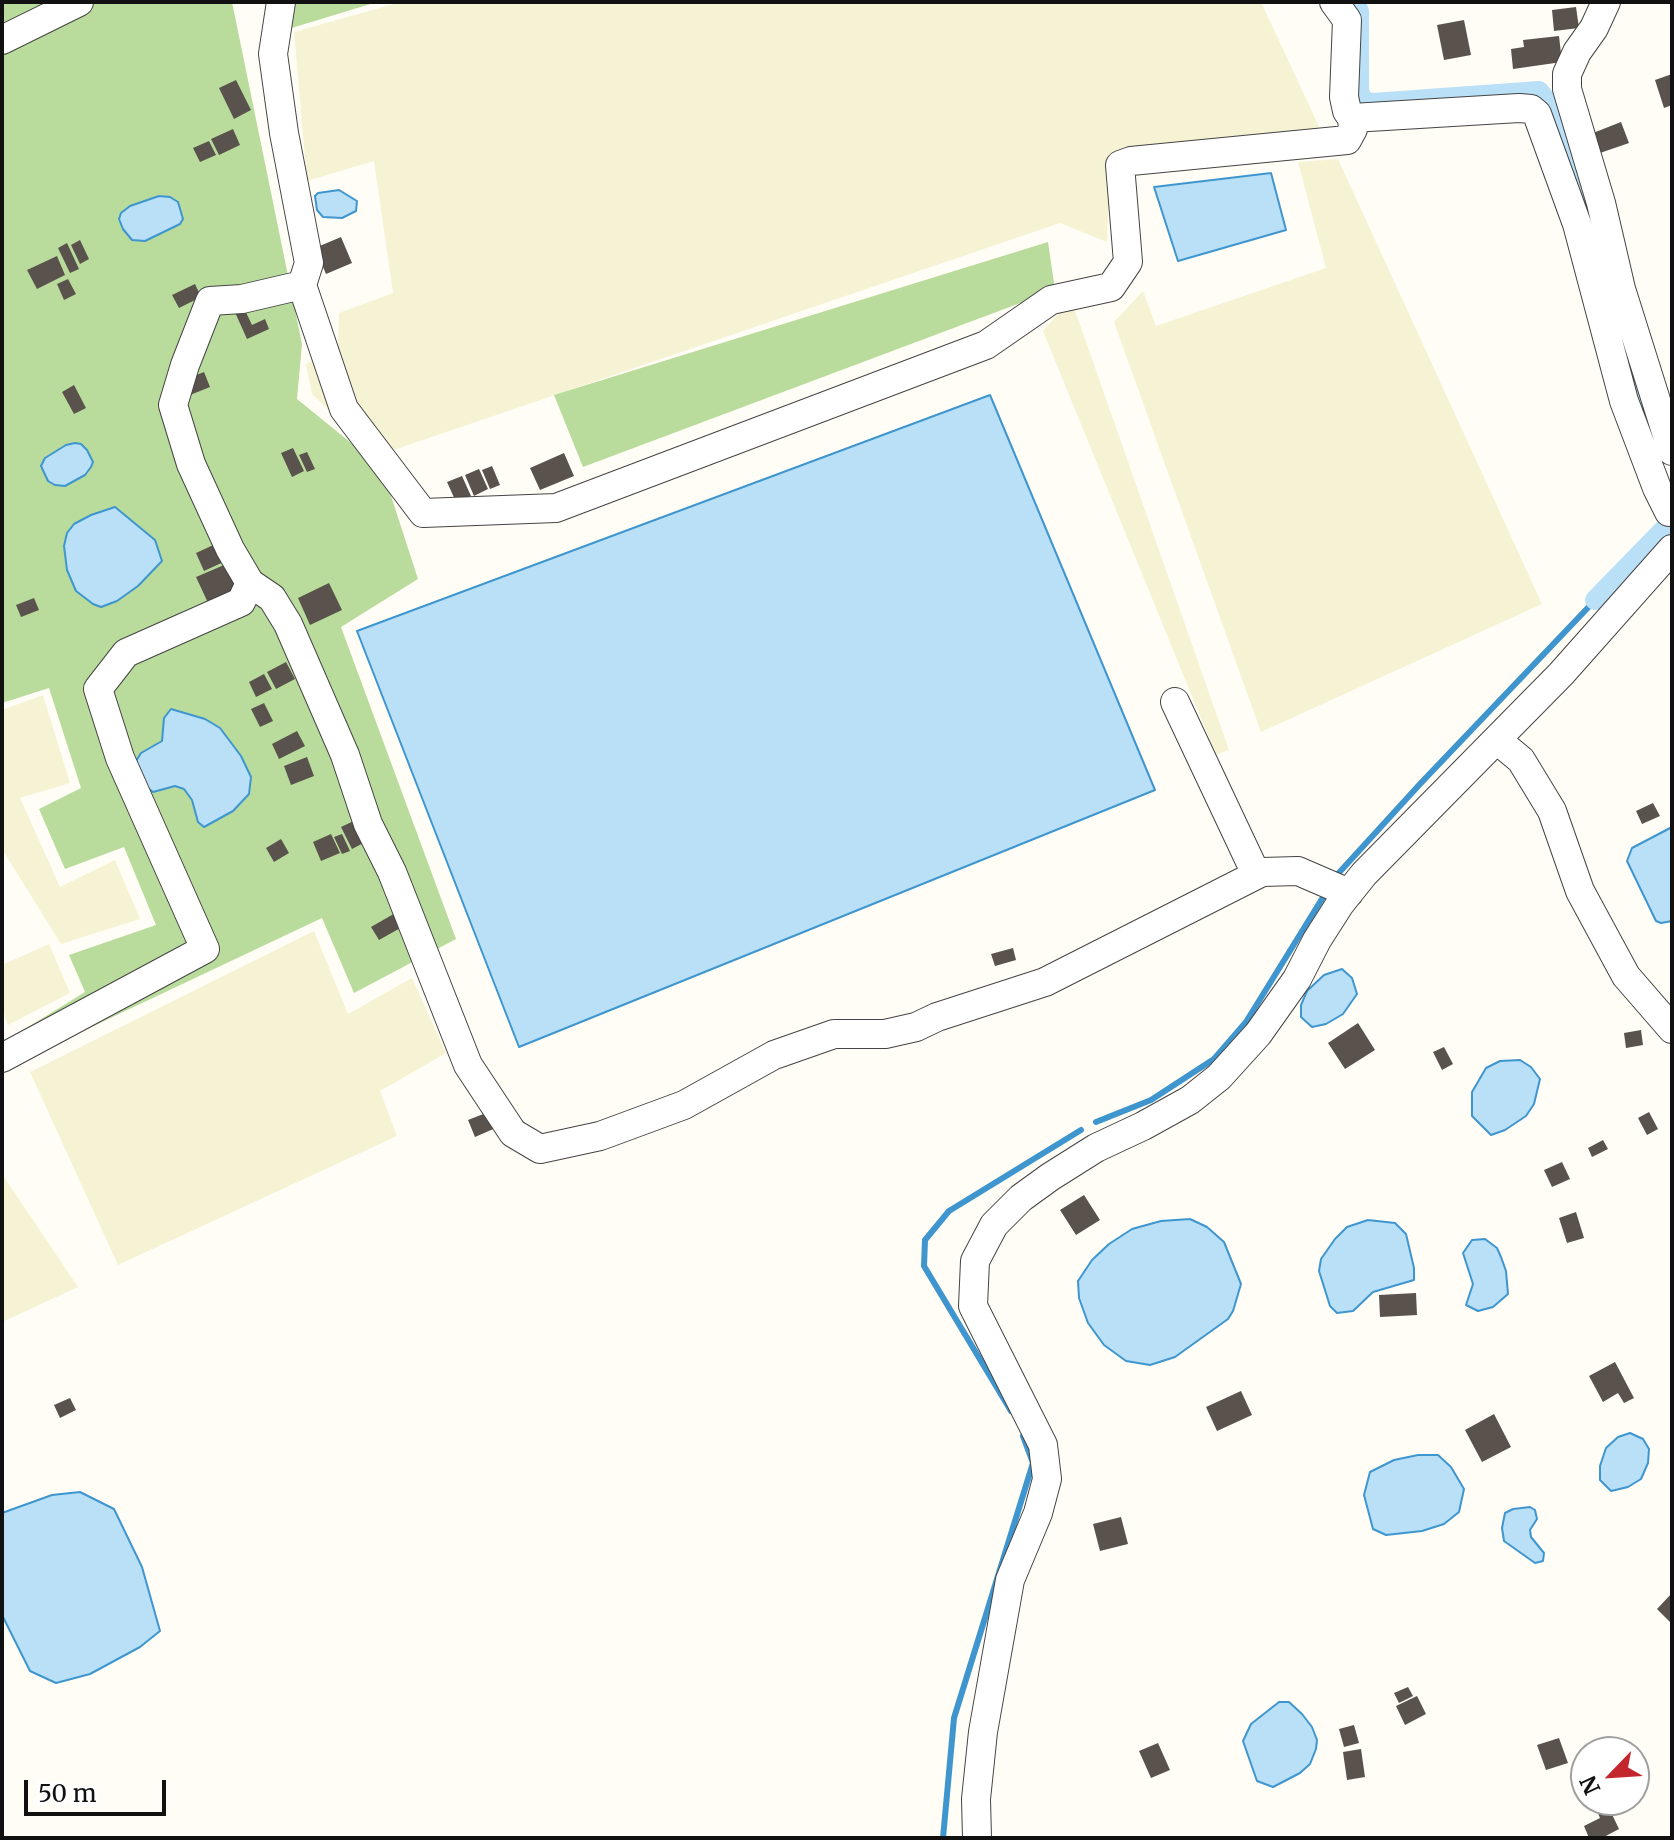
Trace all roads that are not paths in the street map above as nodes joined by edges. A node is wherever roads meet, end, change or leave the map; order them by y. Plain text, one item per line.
1 (79, 2) edge
2 (281, 2) edge
3 (1334, 2) edge
4 (1606, 2) edge
5 (2, 40) edge
6 (1352, 118) junction
7 (302, 285) junction
8 (1672, 451) edge
9 (1669, 512) dead end
10 (1668, 562) edge
11 (250, 583) junction
12 (1175, 702) dead end
13 (1497, 740) junction
14 (1256, 874) junction
15 (1349, 893) junction
16 (1672, 1029) edge
17 (2, 1058) edge
18 (977, 1838) edge

1 - 5 street
2 - 7 street
3 - 6 street
4 - 8 street
6 - 7 street
6 - 9 street
7 - 11 street
10 - 13 street
11 - 14 street
11 - 17 street
12 - 14 street
13 - 15 street
13 - 16 street
14 - 15 street
15 - 18 street

